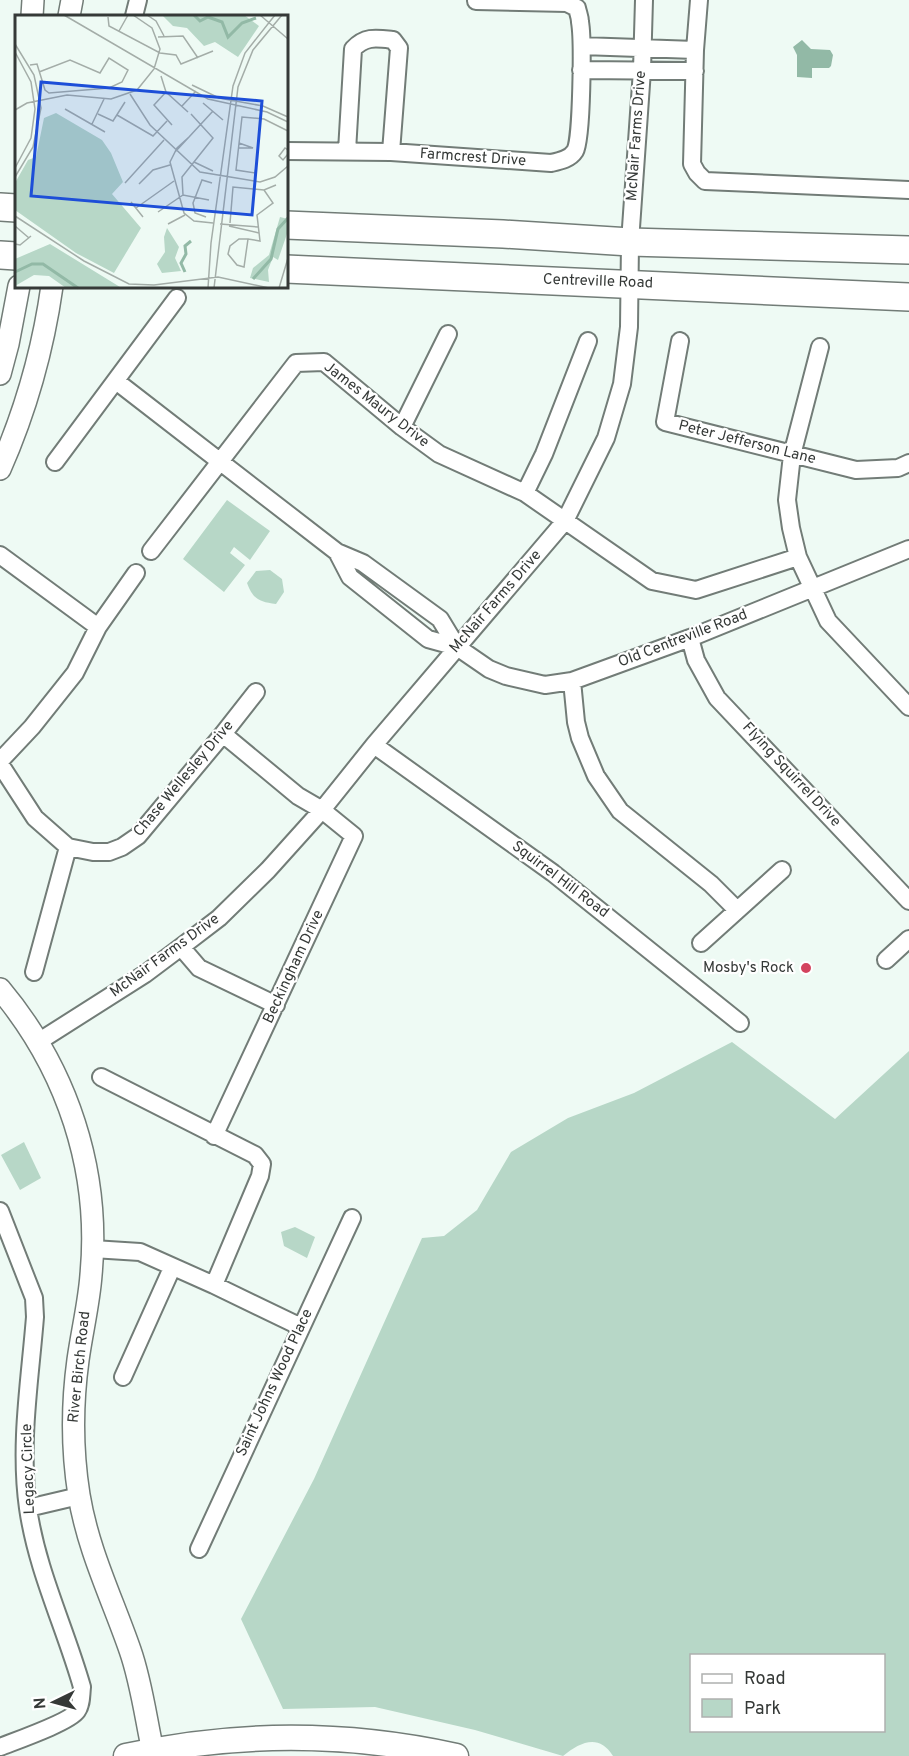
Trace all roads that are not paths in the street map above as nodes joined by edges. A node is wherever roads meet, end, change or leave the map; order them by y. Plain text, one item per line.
1 (33, 0) edge
2 (72, 0) edge
3 (138, 0) edge
4 (644, 0) edge
5 (699, 0) edge
6 (476, 1) edge
7 (32, 15) edge
8 (69, 15) edge
9 (134, 15) edge
10 (582, 46) junction
11 (642, 48) junction
12 (695, 50) junction
13 (581, 70) junction
14 (642, 70) junction
15 (695, 71) junction
16 (288, 151) edge
17 (347, 151) junction
18 (391, 152) junction
19 (909, 190) edge
20 (0, 207) edge
21 (15, 208) edge
22 (288, 225) edge
23 (630, 242) junction
24 (909, 250) edge
25 (0, 255) edge
26 (15, 256) edge
27 (288, 269) edge
28 (630, 284) junction
29 (19, 288) edge
30 (52, 288) edge
31 (909, 297) edge
32 (177, 298) dead end
33 (448, 334) dead end
34 (588, 341) dead end
35 (681, 342) dead end
36 (820, 347) dead end
37 (0, 374) edge
38 (116, 381) junction
39 (402, 428) junction
40 (792, 455) junction
41 (55, 462) dead end
42 (220, 462) junction
43 (909, 463) edge
44 (0, 469) edge
45 (525, 493) junction
46 (565, 521) junction
47 (909, 549) edge
48 (151, 551) dead end
49 (0, 555) edge
50 (798, 557) junction
51 (136, 573) dead end
52 (811, 589) junction
53 (98, 627) junction
54 (690, 638) junction
55 (457, 647) junction
56 (572, 681) junction
57 (256, 692) dead end
58 (909, 707) edge
59 (223, 734) junction
60 (374, 745) junction
61 (0, 763) edge
62 (322, 810) junction
63 (68, 847) junction
64 (782, 870) dead end
65 (909, 901) edge
66 (738, 910) junction
67 (909, 939) edge
68 (701, 943) dead end
69 (181, 946) junction
70 (886, 960) dead end
71 (34, 972) dead end
72 (0, 989) edge
73 (276, 1005) junction
74 (740, 1023) dead end
75 (38, 1042) junction
76 (100, 1077) dead end
77 (214, 1136) junction
78 (0, 1211) edge
79 (352, 1218) dead end
80 (93, 1249) junction
81 (172, 1268) junction
82 (214, 1285) junction
83 (301, 1327) junction
84 (123, 1377) dead end
85 (79, 1496) junction
86 (28, 1508) junction
87 (199, 1549) dead end
88 (0, 1747) edge
89 (153, 1753) edge
90 (126, 1756) edge
91 (456, 1756) edge

1 - 7 street
2 - 8 street
3 - 9 street
4 - 11 street, McNair Farms Drive
5 - 12 street
6 - 10 street, Farmcrest Drive
10 - 11 street
10 - 13 street, Farmcrest Drive
11 - 12 street
11 - 14 street, McNair Farms Drive
12 - 15 street
13 - 14 street
13 - 18 street, Farmcrest Drive
14 - 15 street
14 - 23 street, McNair Farms Drive
15 - 19 street
16 - 17 street, Farmcrest Drive
17 - 18 street, Farmcrest Drive
17 - 18 street
20 - 21 main road
22 - 23 main road
23 - 24 main road
23 - 28 street, McNair Farms Drive
25 - 26 main road
27 - 28 main road, Centreville Road
28 - 31 main road, Centreville Road
28 - 46 street, McNair Farms Drive
29 - 37 street
30 - 44 street
32 - 38 street
33 - 39 street
34 - 45 street
35 - 40 street, Peter Jefferson Lane
36 - 40 street
38 - 41 street
38 - 42 street
39 - 42 street, James Maury Drive
39 - 45 street, James Maury Drive
40 - 43 street, Peter Jefferson Lane
40 - 50 street
42 - 48 street, James Maury Drive
42 - 55 street
45 - 46 street, James Maury Drive
46 - 50 street, James Maury Drive
46 - 55 street, McNair Farms Drive
47 - 52 street, Old Centreville Road
49 - 53 street
50 - 52 street
51 - 53 street
52 - 54 street, Old Centreville Road
52 - 58 street
53 - 61 street
54 - 56 street, Old Centreville Road
54 - 65 street, Flying Squirrel Drive
55 - 56 street, Old Centreville Road
55 - 60 street, McNair Farms Drive
56 - 66 street
57 - 59 street, Chase Wellesley Drive
59 - 62 street
59 - 63 street, Chase Wellesley Drive
60 - 62 street, McNair Farms Drive
60 - 74 street, Squirrel Hill Road
61 - 63 street
62 - 69 street, McNair Farms Drive
62 - 73 street, Beckingham Drive
63 - 71 street
64 - 66 street
66 - 68 street
67 - 70 street
69 - 73 street
69 - 75 street, McNair Farms Drive
72 - 75 street, River Birch Road
73 - 77 street, Beckingham Drive
75 - 80 street, River Birch Road
76 - 77 street
77 - 82 street
78 - 86 street, Legacy Circle
79 - 83 street, Saint Johns Wood Place
80 - 81 street
80 - 85 street, River Birch Road
81 - 82 street
81 - 84 street
82 - 83 street
83 - 87 street, Saint Johns Wood Place
85 - 86 street
85 - 89 street, River Birch Road
86 - 88 street, Legacy Circle
89 - 90 main road
89 - 91 main road

